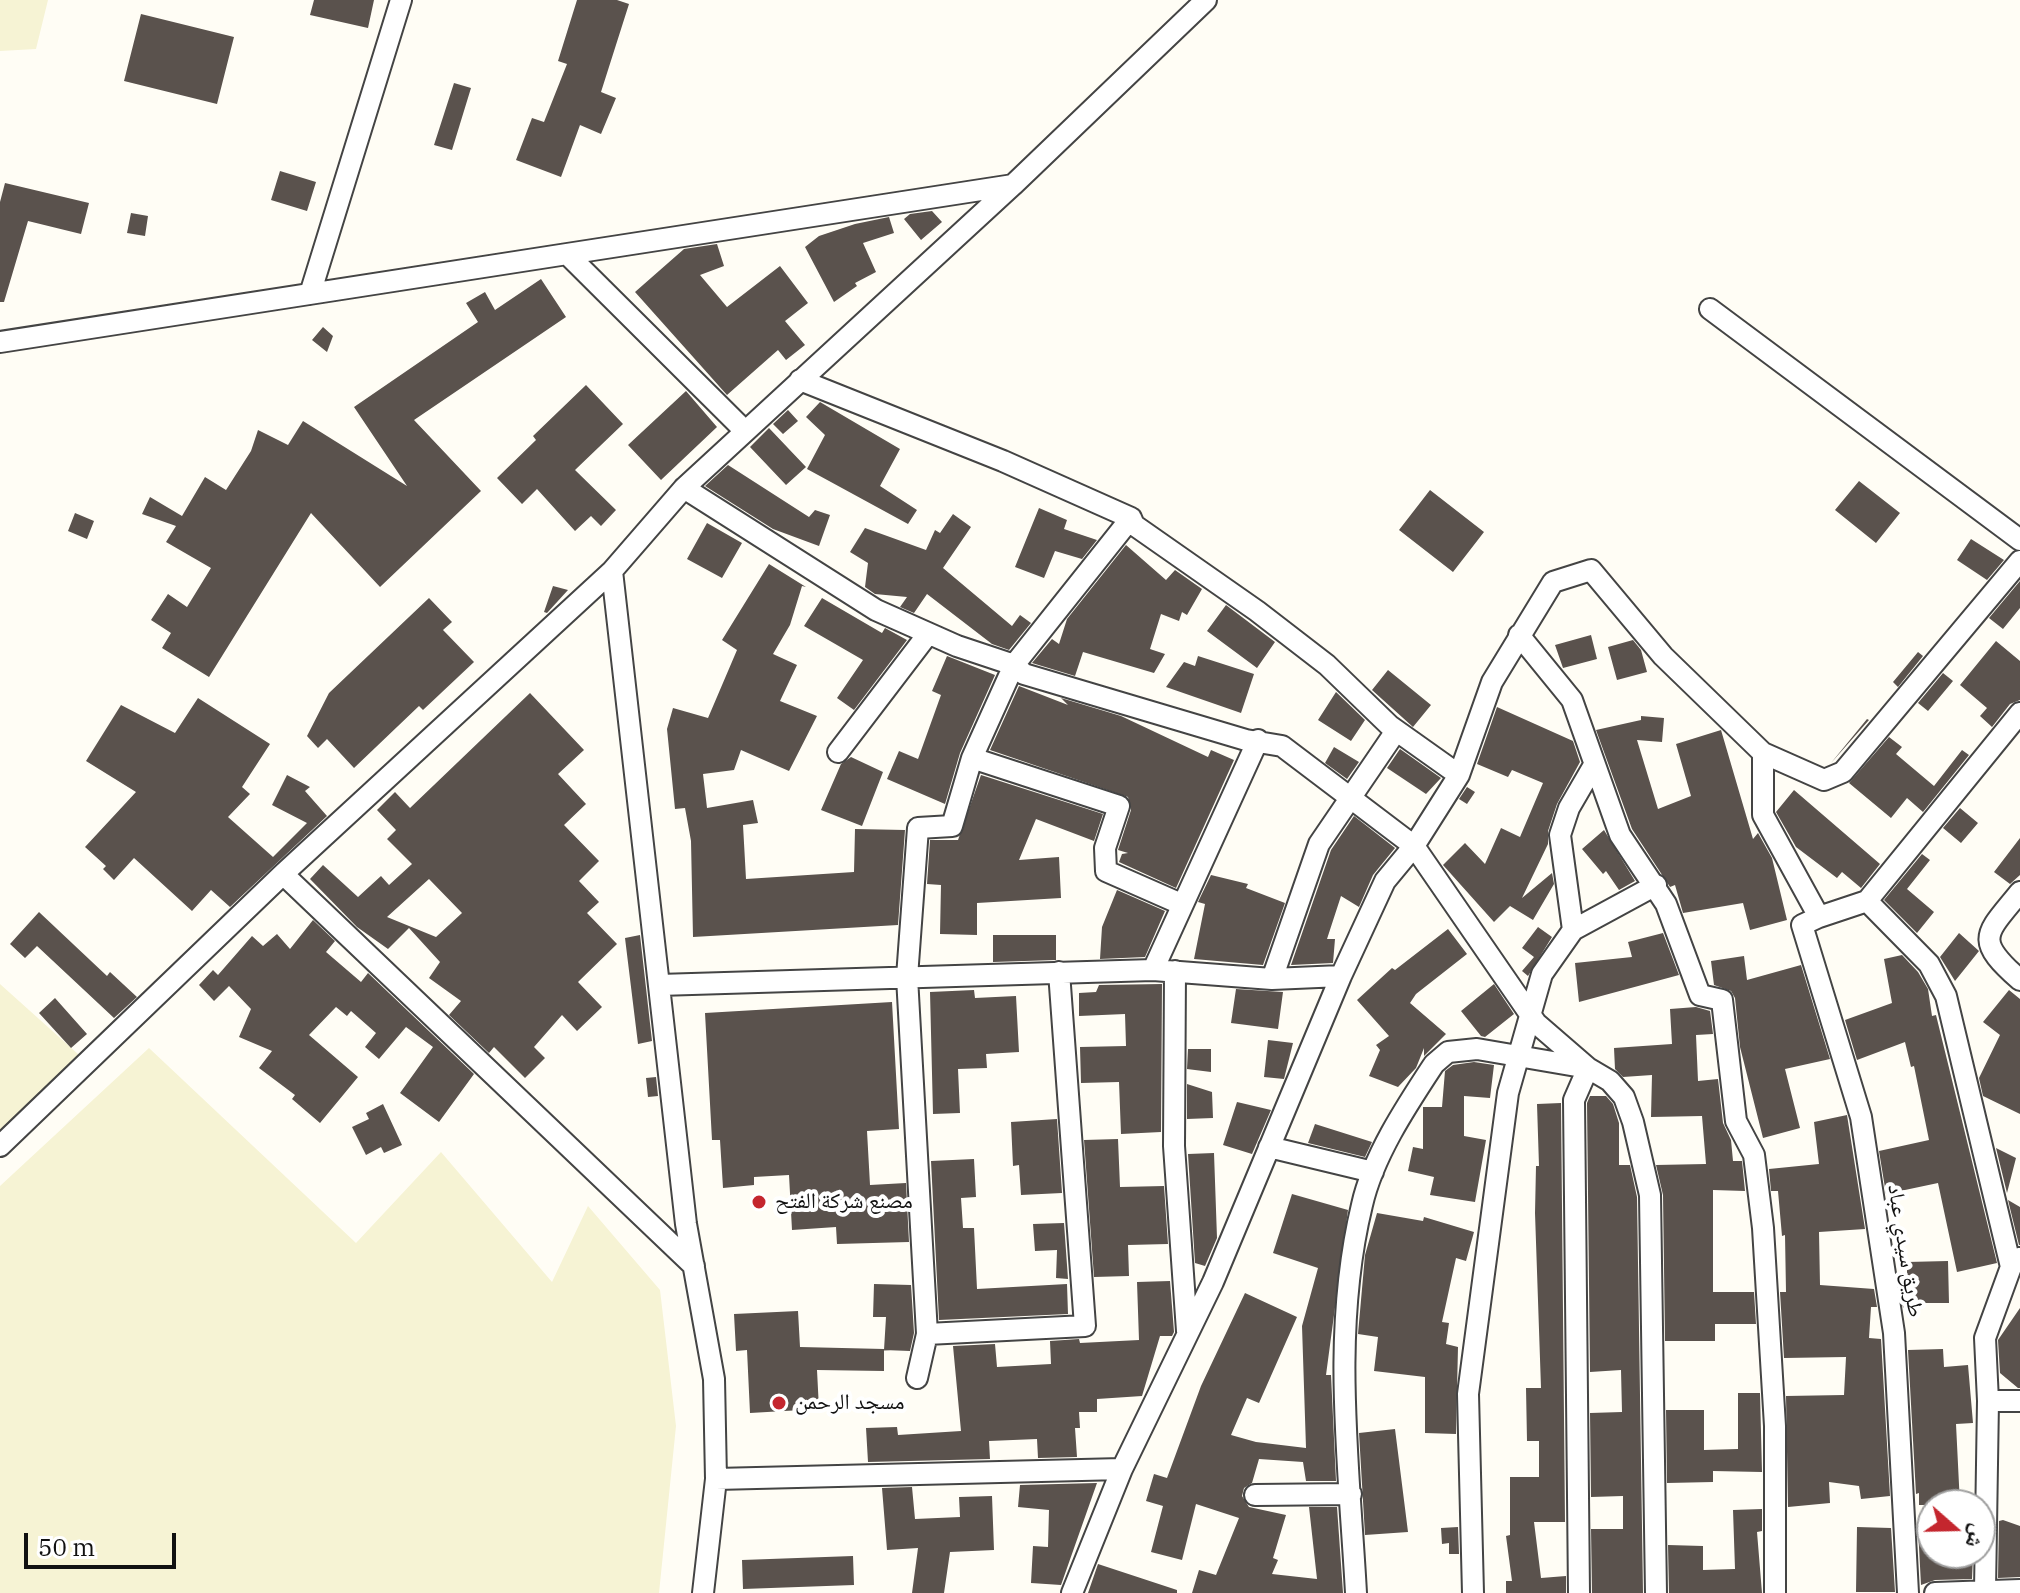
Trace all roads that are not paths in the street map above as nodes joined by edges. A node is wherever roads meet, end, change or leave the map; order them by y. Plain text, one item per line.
1 (401, 0) edge
2 (1206, 0) edge
3 (1013, 185) junction
4 (567, 254) junction
5 (310, 294) junction
6 (1710, 309) dead end
7 (0, 342) edge
8 (800, 380) junction
9 (745, 431) junction
10 (684, 488) junction
11 (1131, 518) junction
12 (2020, 540) edge
13 (2020, 561) edge
14 (612, 571) junction
15 (928, 634) junction
16 (1519, 635) junction
17 (1014, 665) junction
18 (2020, 713) edge
19 (1396, 731) junction
20 (1258, 740) junction
21 (838, 752) dead end
22 (1763, 753) junction
23 (972, 758) junction
24 (1594, 765) junction
25 (1459, 775) junction
26 (1350, 796) junction
27 (1414, 846) junction
28 (283, 874) junction
29 (1656, 885) junction
30 (2020, 892) edge
31 (1867, 901) junction
32 (1181, 904) junction
33 (1811, 921) junction
34 (1573, 930) junction
35 (1153, 970) junction
36 (1175, 971) junction
37 (1059, 972) junction
38 (1341, 976) junction
39 (907, 977) junction
40 (1272, 979) junction
41 (2020, 980) edge
42 (659, 985) junction
43 (1532, 1016) junction
44 (1520, 1054) junction
45 (1588, 1068) junction
46 (0, 1146) edge
47 (1269, 1147) junction
48 (1373, 1172) junction
49 (2015, 1262) edge
50 (694, 1266) junction
51 (927, 1334) junction
52 (1187, 1334) junction
53 (917, 1378) dead end
54 (1988, 1401) junction
55 (2020, 1401) edge
56 (1122, 1469) junction
57 (716, 1479) junction
58 (1351, 1494) junction
59 (1255, 1495) dead end
60 (1985, 1590) junction
61 (2020, 1590) edge
62 (703, 1593) edge
63 (1072, 1593) edge
64 (1356, 1593) edge
65 (1473, 1593) edge
66 (1579, 1593) edge
67 (1656, 1593) edge
68 (1775, 1593) edge
69 (1908, 1593) edge
70 (1935, 1593) edge

1 - 5 street
2 - 3 street
3 - 4 street
3 - 8 street
4 - 5 street
4 - 9 street
5 - 7 street
6 - 12 street
8 - 9 street
8 - 11 street
9 - 10 street
10 - 14 street
10 - 15 street
11 - 17 street
11 - 19 street
13 - 22 street
14 - 28 street
14 - 42 street
15 - 17 street
15 - 21 street
16 - 22 street
16 - 24 street
16 - 25 street
17 - 20 street
17 - 23 street
18 - 31 street
19 - 25 street
19 - 26 street
20 - 26 street
20 - 32 street
22 - 33 street, طريق سيدي عباد
23 - 32 street
23 - 39 street
24 - 29 street
24 - 34 street
25 - 27 street
26 - 27 street
26 - 40 street
27 - 38 street
27 - 43 street
28 - 46 street
28 - 50 street
29 - 34 street
29 - 68 street
30 - 41 street
31 - 33 street
31 - 49 street
32 - 35 street
33 - 69 street, طريق سيدي عباد
34 - 43 street
35 - 36 street
35 - 37 street
36 - 40 street
36 - 52 street
37 - 39 street
37 - 51 street
38 - 40 street
38 - 47 street
39 - 42 street
39 - 51 street
42 - 50 street
43 - 44 street
43 - 45 street
44 - 45 street
44 - 48 street
44 - 65 street
45 - 66 street
45 - 67 street
47 - 48 street
47 - 52 street
48 - 58 street
49 - 54 street
50 - 57 street
51 - 53 street
52 - 56 street
54 - 55 street
54 - 60 street
56 - 57 street
56 - 63 street
57 - 62 street
58 - 59 street
58 - 64 street
60 - 61 street
60 - 70 street

